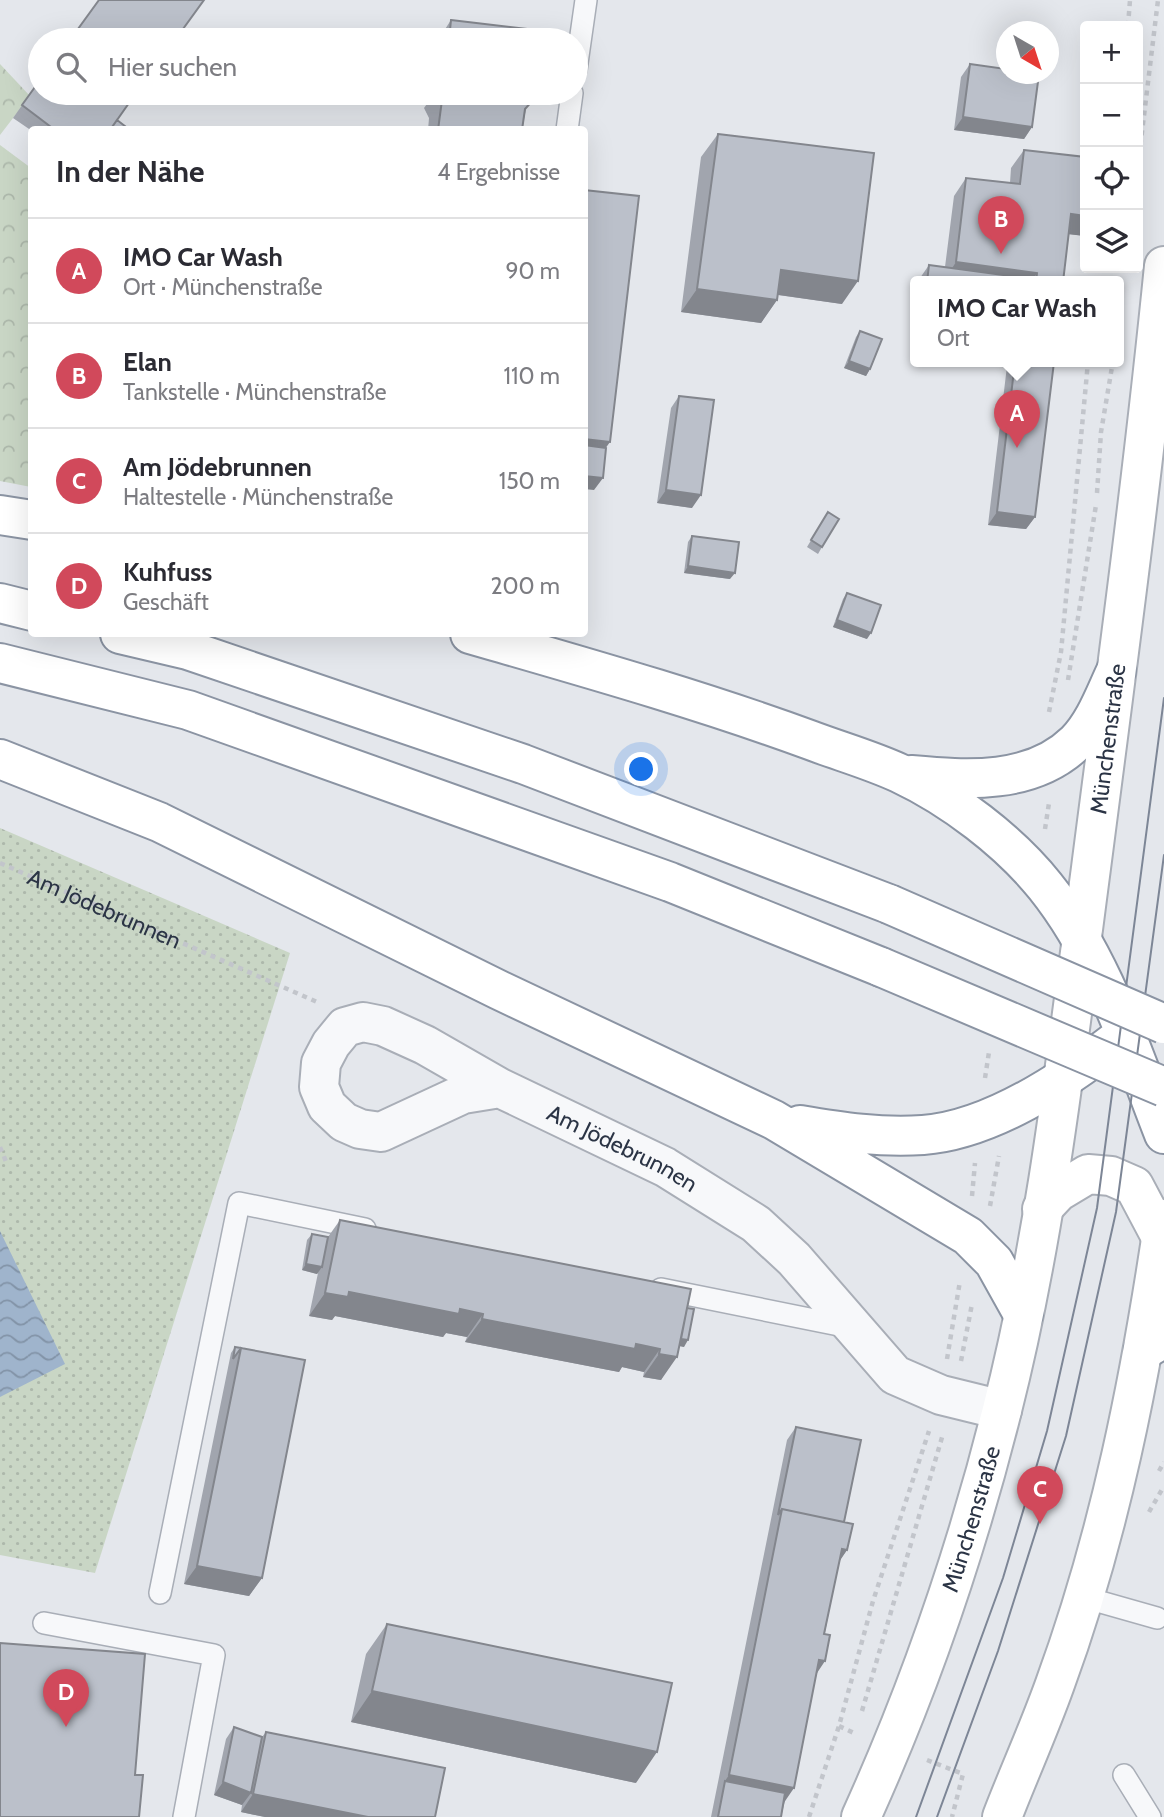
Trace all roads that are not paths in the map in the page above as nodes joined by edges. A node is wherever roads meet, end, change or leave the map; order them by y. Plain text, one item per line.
1 (586, 0) edge
2 (582, 28) edge
3 (570, 105) edge
4 (568, 126) edge
5 (1164, 266) edge
6 (0, 515) edge
7 (28, 519) edge
8 (0, 603) edge
9 (28, 610) edge
10 (133, 637) edge
11 (480, 637) edge
12 (0, 663) edge
13 (1116, 671) junction
14 (0, 759) edge
15 (900, 773) junction
16 (1081, 939) junction
17 (1164, 1006) edge
18 (1164, 1024) edge
19 (1126, 1033) junction
20 (1064, 1081) junction
21 (1164, 1087) edge
22 (500, 1088) junction
23 (774, 1120) junction
24 (1164, 1134) edge
25 (1042, 1209) junction
26 (1163, 1228) edge
27 (389, 1234) edge
28 (635, 1283) edge
29 (1023, 1314) junction
30 (853, 1328) junction
31 (1154, 1344) edge
32 (1002, 1410) junction
33 (160, 1593) dead end
34 (1083, 1597) junction
35 (1157, 1618) dead end
36 (44, 1623) dead end
37 (1124, 1774) dead end
38 (184, 1817) edge
39 (861, 1817) edge
40 (1002, 1817) edge
41 (1150, 1817) edge

1 - 2 lane
3 - 4 lane
5 - 13 main road, Münchenstraße
6 - 7 main road
8 - 9 main road
10 - 18 main road, bridge
11 - 15 main road
12 - 21 main road, bridge
13 - 15 main road
13 - 16 main road, Münchenstraße
14 - 23 main road
15 - 16 main road
16 - 19 main road
16 - 20 main road, Münchenstraße
17 - 19 main road
19 - 20 main road
19 - 24 main road
20 - 23 main road
20 - 25 main road, Münchenstraße
22 - 22 street, Am Jödebrunnen
22 - 30 street, Am Jödebrunnen
23 - 29 main road
25 - 26 main road
25 - 29 main road, Münchenstraße
26 - 31 main road
27 - 33 lane
28 - 30 lane
29 - 32 main road, Münchenstraße
30 - 32 street, Am Jödebrunnen
31 - 34 main road
32 - 39 main road, Münchenstraße
34 - 35 lane
34 - 40 main road
36 - 38 lane
37 - 41 lane

